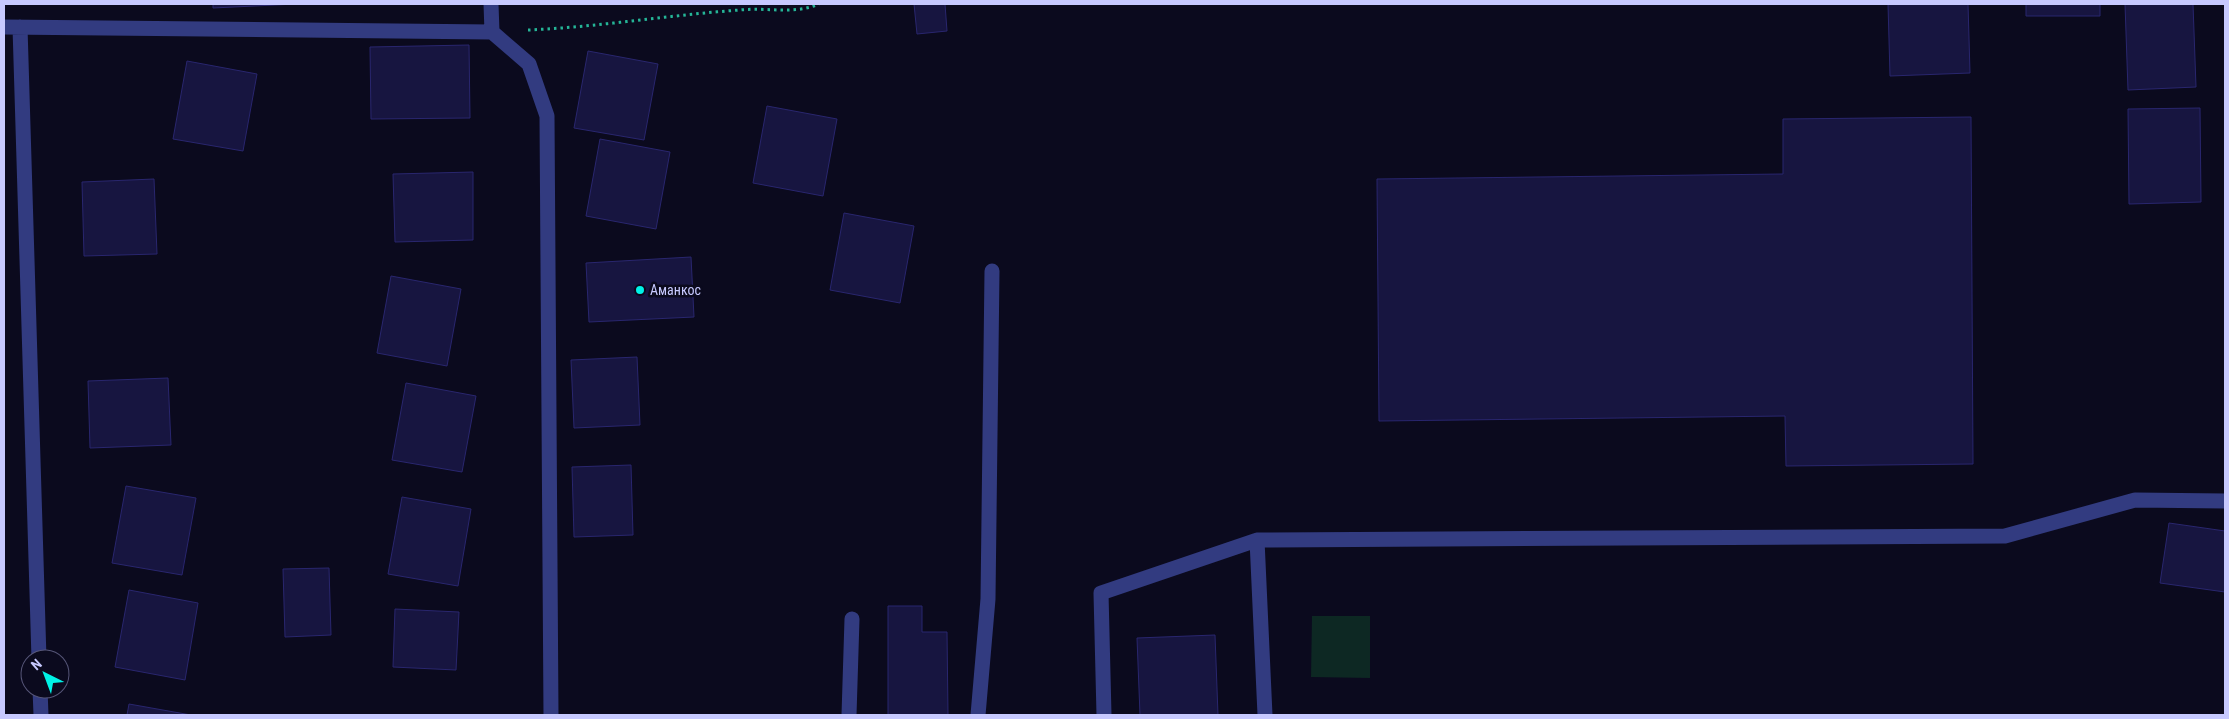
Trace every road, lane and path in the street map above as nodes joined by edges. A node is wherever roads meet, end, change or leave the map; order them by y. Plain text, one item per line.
1 (491, 4) edge
2 (752, 4) edge
3 (819, 4) edge
4 (754, 10) junction
5 (4, 27) edge
6 (20, 27) junction
7 (492, 32) junction
8 (992, 272) dead end
9 (2225, 501) edge
10 (1257, 540) junction
11 (852, 619) dead end
12 (39, 649) edge
13 (40, 699) edge
14 (41, 715) edge
15 (551, 715) edge
16 (848, 715) edge
17 (978, 715) edge
18 (1104, 715) edge
19 (1265, 715) edge

1 - 7 street
2 - 4 path
3 - 4 path
4 - 7 path
5 - 6 street
6 - 7 street
6 - 12 street
7 - 15 street
8 - 17 street
9 - 10 street
10 - 18 street
10 - 19 street
11 - 16 street
13 - 14 street

